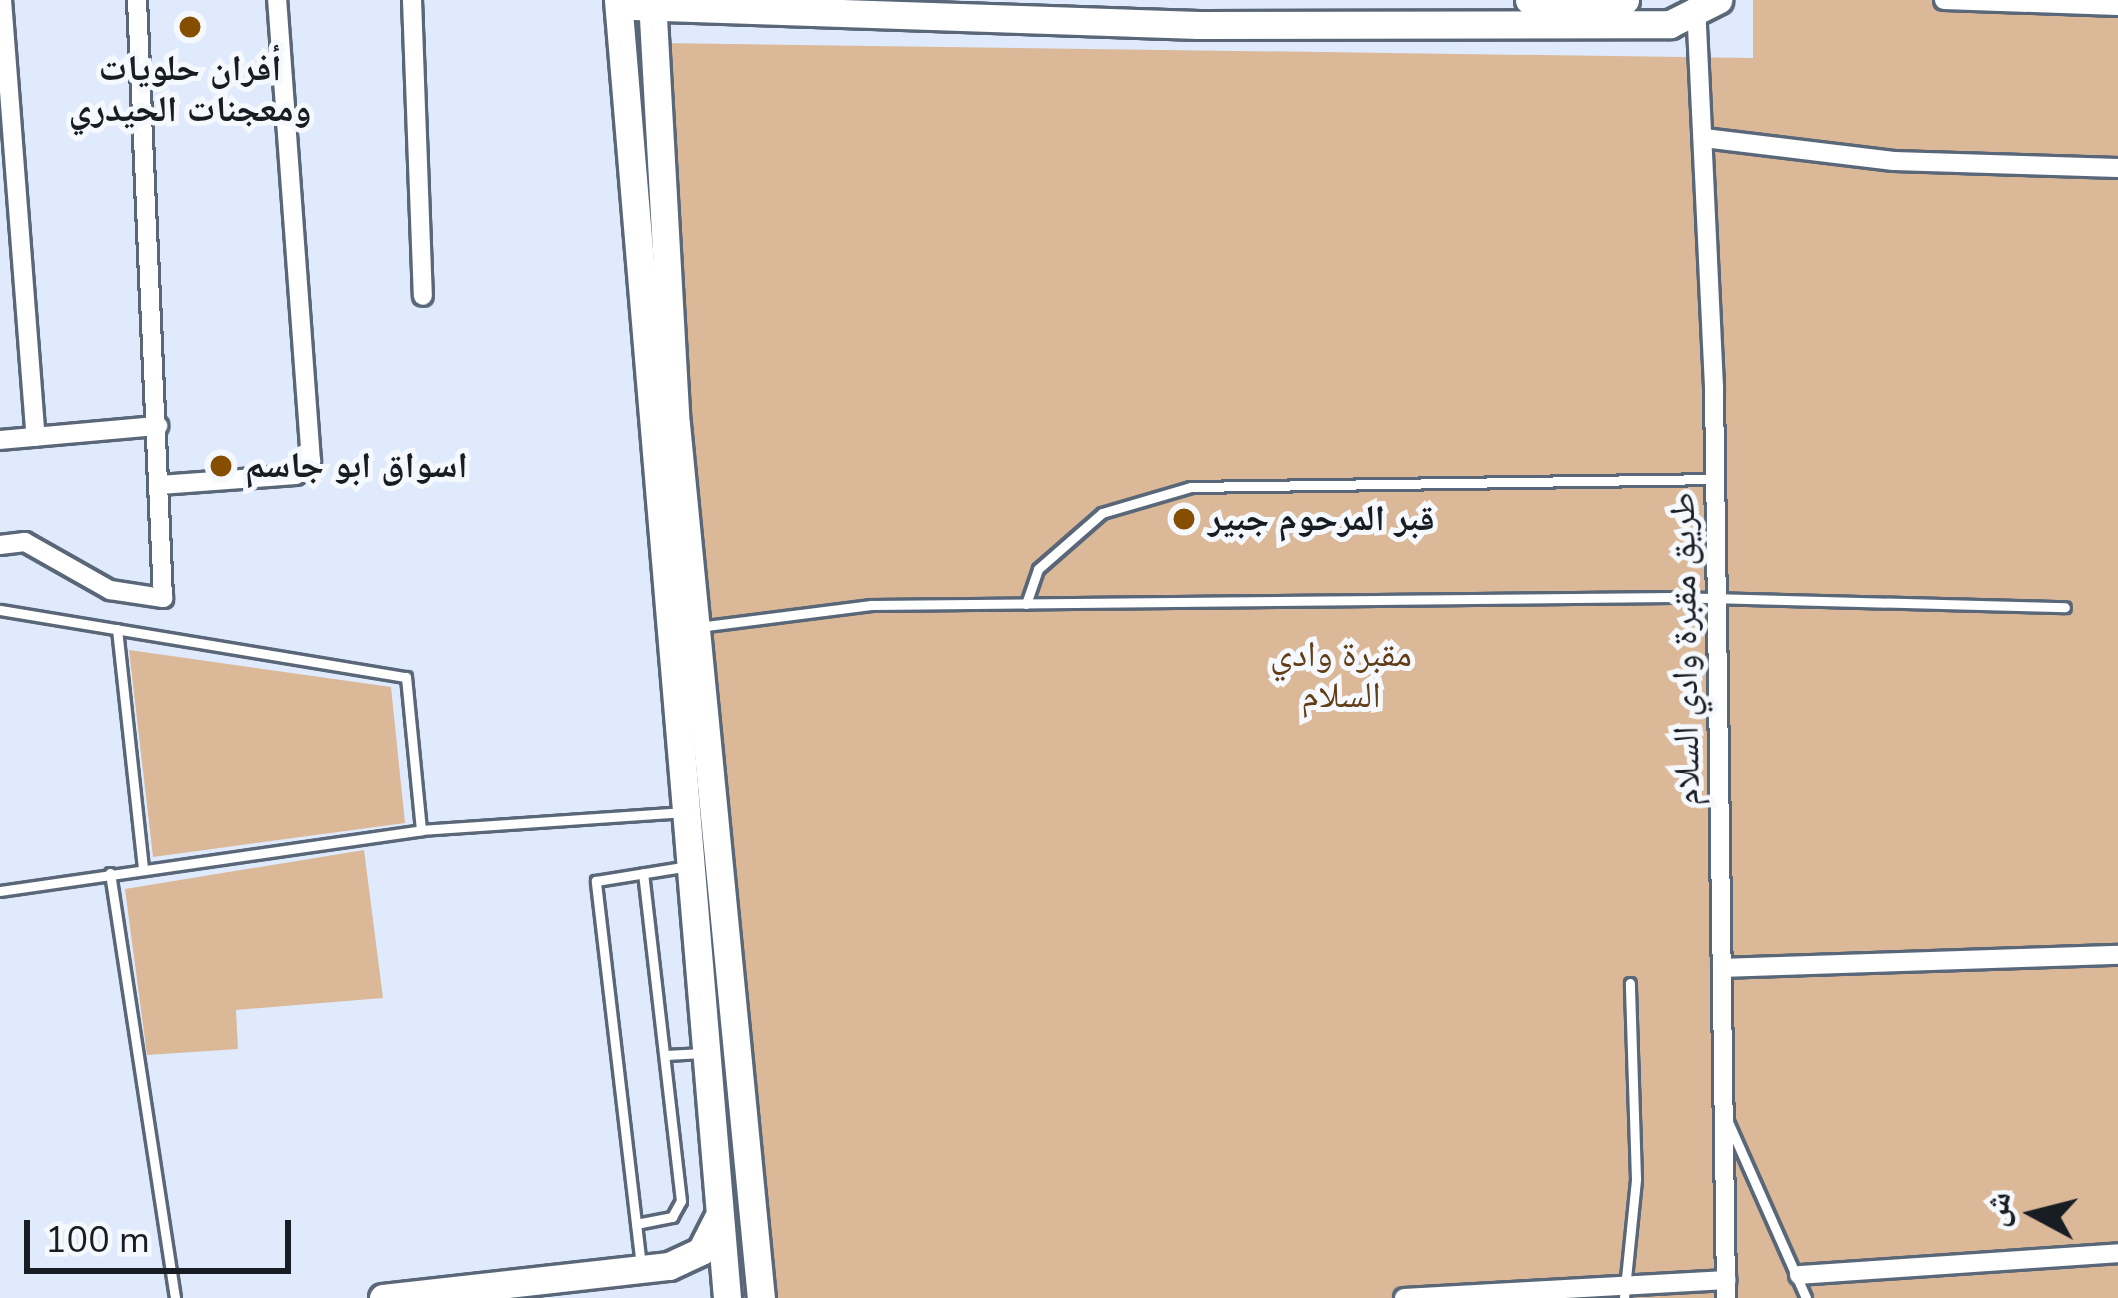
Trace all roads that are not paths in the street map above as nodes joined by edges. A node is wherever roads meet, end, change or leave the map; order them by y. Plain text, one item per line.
1 (2, 0) edge
2 (137, 0) edge
3 (277, 0) edge
4 (412, 0) edge
5 (1529, 0) edge
6 (1625, 0) edge
7 (1944, 0) edge
8 (613, 2) edge
9 (652, 4) edge
10 (2118, 5) edge
11 (1704, 6) edge
12 (1201, 13) edge
13 (1237, 13) edge
14 (1704, 138) junction
15 (2118, 168) edge
16 (423, 296) dead end
17 (158, 426) junction
18 (36, 437) junction
19 (0, 440) edge
20 (1716, 479) junction
21 (160, 485) junction
22 (0, 545) edge
23 (1718, 598) junction
24 (1026, 604) junction
25 (2065, 607) dead end
26 (0, 610) edge
27 (693, 627) junction
28 (117, 629) junction
29 (687, 812) junction
30 (421, 830) junction
31 (692, 866) junction
32 (143, 867) junction
33 (110, 873) junction
34 (643, 873) junction
35 (0, 891) edge
36 (2118, 955) edge
37 (1722, 968) junction
38 (1630, 983) dead end
39 (705, 1053) junction
40 (666, 1055) junction
41 (1724, 1114) junction
42 (719, 1215) junction
43 (636, 1224) junction
44 (2118, 1253) edge
45 (641, 1271) junction
46 (1799, 1275) junction
47 (1726, 1289) edge
48 (1625, 1292) edge
49 (175, 1298) edge
50 (383, 1298) edge
51 (727, 1298) edge
52 (761, 1298) edge
53 (1404, 1298) edge
54 (1807, 1298) edge

1 - 18 street
2 - 17 street
3 - 21 street
4 - 16 street
5 - 6 main road
7 - 10 street
8 - 9 main road
8 - 29 main road
9 - 12 main road
9 - 27 main road
11 - 13 main road
11 - 14 street, طريق مقبرة وادي السلام
12 - 13 main road
14 - 15 street
14 - 20 street, طريق مقبرة وادي السلام
17 - 18 street
17 - 21 street
18 - 19 street
20 - 23 street, طريق مقبرة وادي السلام
20 - 24 lane
21 - 22 street
23 - 24 lane
23 - 25 lane
23 - 37 street, طريق مقبرة وادي السلام
24 - 27 lane
26 - 28 lane
27 - 52 main road
28 - 30 lane
28 - 32 lane
29 - 30 lane
29 - 31 main road
30 - 32 lane
31 - 34 lane
31 - 39 main road
32 - 33 lane
33 - 35 lane
33 - 49 lane
34 - 40 lane
34 - 43 lane
36 - 37 street
37 - 41 street, طريق مقبرة وادي السلام
38 - 48 lane
39 - 40 lane
39 - 42 main road
40 - 43 lane
41 - 46 lane
41 - 47 street, طريق مقبرة وادي السلام
42 - 45 main road
42 - 51 main road
43 - 45 lane
44 - 46 street
45 - 50 main road
46 - 54 lane
47 - 48 street
48 - 53 street

